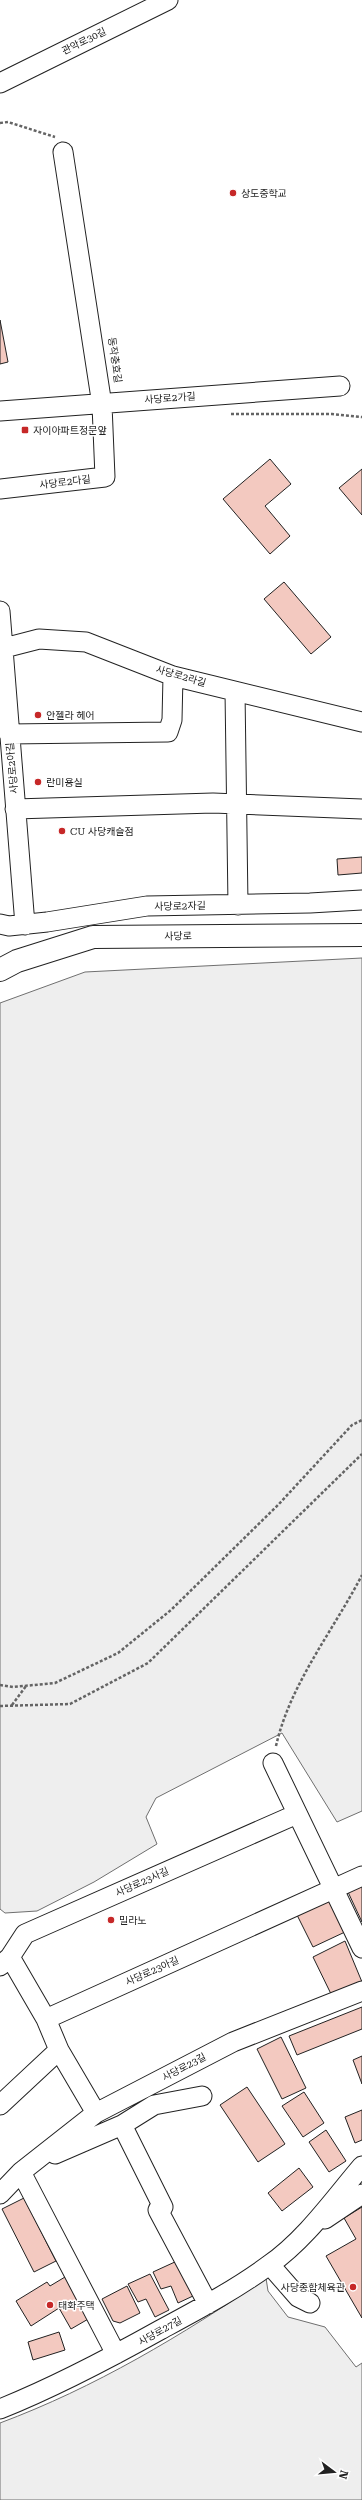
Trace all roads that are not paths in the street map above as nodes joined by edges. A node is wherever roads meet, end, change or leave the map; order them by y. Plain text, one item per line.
1 (168, 0) edge
2 (0, 83) edge
3 (61, 145) road end
4 (340, 386) dead end
5 (102, 405) junction
6 (0, 411) edge
7 (0, 490) edge
8 (0, 611) edge
9 (1, 649) edge
10 (173, 676) junction
11 (235, 691) junction
12 (362, 722) edge
13 (9, 734) junction
14 (237, 804) junction
15 (15, 809) junction
16 (362, 809) edge
17 (362, 900) edge
18 (238, 905) junction
19 (9, 926) edge
20 (362, 935) edge
21 (0, 970) edge
22 (273, 1763) road end
23 (297, 1814) junction
24 (362, 1876) edge
25 (333, 1889) junction
26 (362, 1948) edge
27 (5, 1961) edge
28 (362, 1991) edge
29 (46, 2019) junction
30 (59, 2050) junction
31 (202, 2096) dead end
32 (0, 2105) edge
33 (96, 2113) junction
34 (122, 2125) junction
35 (37, 2161) junction
36 (362, 2166) edge
37 (21, 2172) junction
38 (0, 2194) edge
39 (362, 2194) edge
40 (307, 2231) junction
41 (270, 2265) junction
42 (310, 2303) dead end
43 (208, 2304) junction
44 (116, 2354) junction
45 (0, 2409) edge

1 - 2 street, 관악로30길
3 - 5 street
4 - 5 street, 사당로2가길
5 - 6 street, 사당로2가길
5 - 7 street, 사당로2다길
8 - 9 street, 사당로2아길
9 - 10 street, 사당로2라길
9 - 13 street, 사당로2아길
10 - 11 street, 사당로2라길
10 - 13 street
11 - 12 street, 사당로2라길
11 - 14 street
13 - 15 street, 사당로2아길
14 - 15 street
14 - 16 street
14 - 18 street
15 - 19 street, 사당로2아길
17 - 18 street, 사당로2자길
18 - 19 street, 사당로2자길
20 - 21 main road, 사당로
22 - 23 street
23 - 25 street
23 - 27 street, 사당로23사길
24 - 25 street, 사당로23아길
25 - 26 street
25 - 29 street, 사당로23아길
27 - 29 street
28 - 33 street, 사당로23길
29 - 30 street
30 - 32 street
30 - 33 street
31 - 34 street
33 - 35 street, 사당로23길
34 - 35 street
34 - 43 street
35 - 37 street, 사당로23길
36 - 40 street, 사당로27길
37 - 38 street, 사당로23길
37 - 44 street
39 - 40 street, 사당로27길
40 - 41 street, 사당로27길
41 - 42 street
41 - 43 street, 사당로27길
43 - 44 street, 사당로27길
44 - 45 street, 사당로27길

